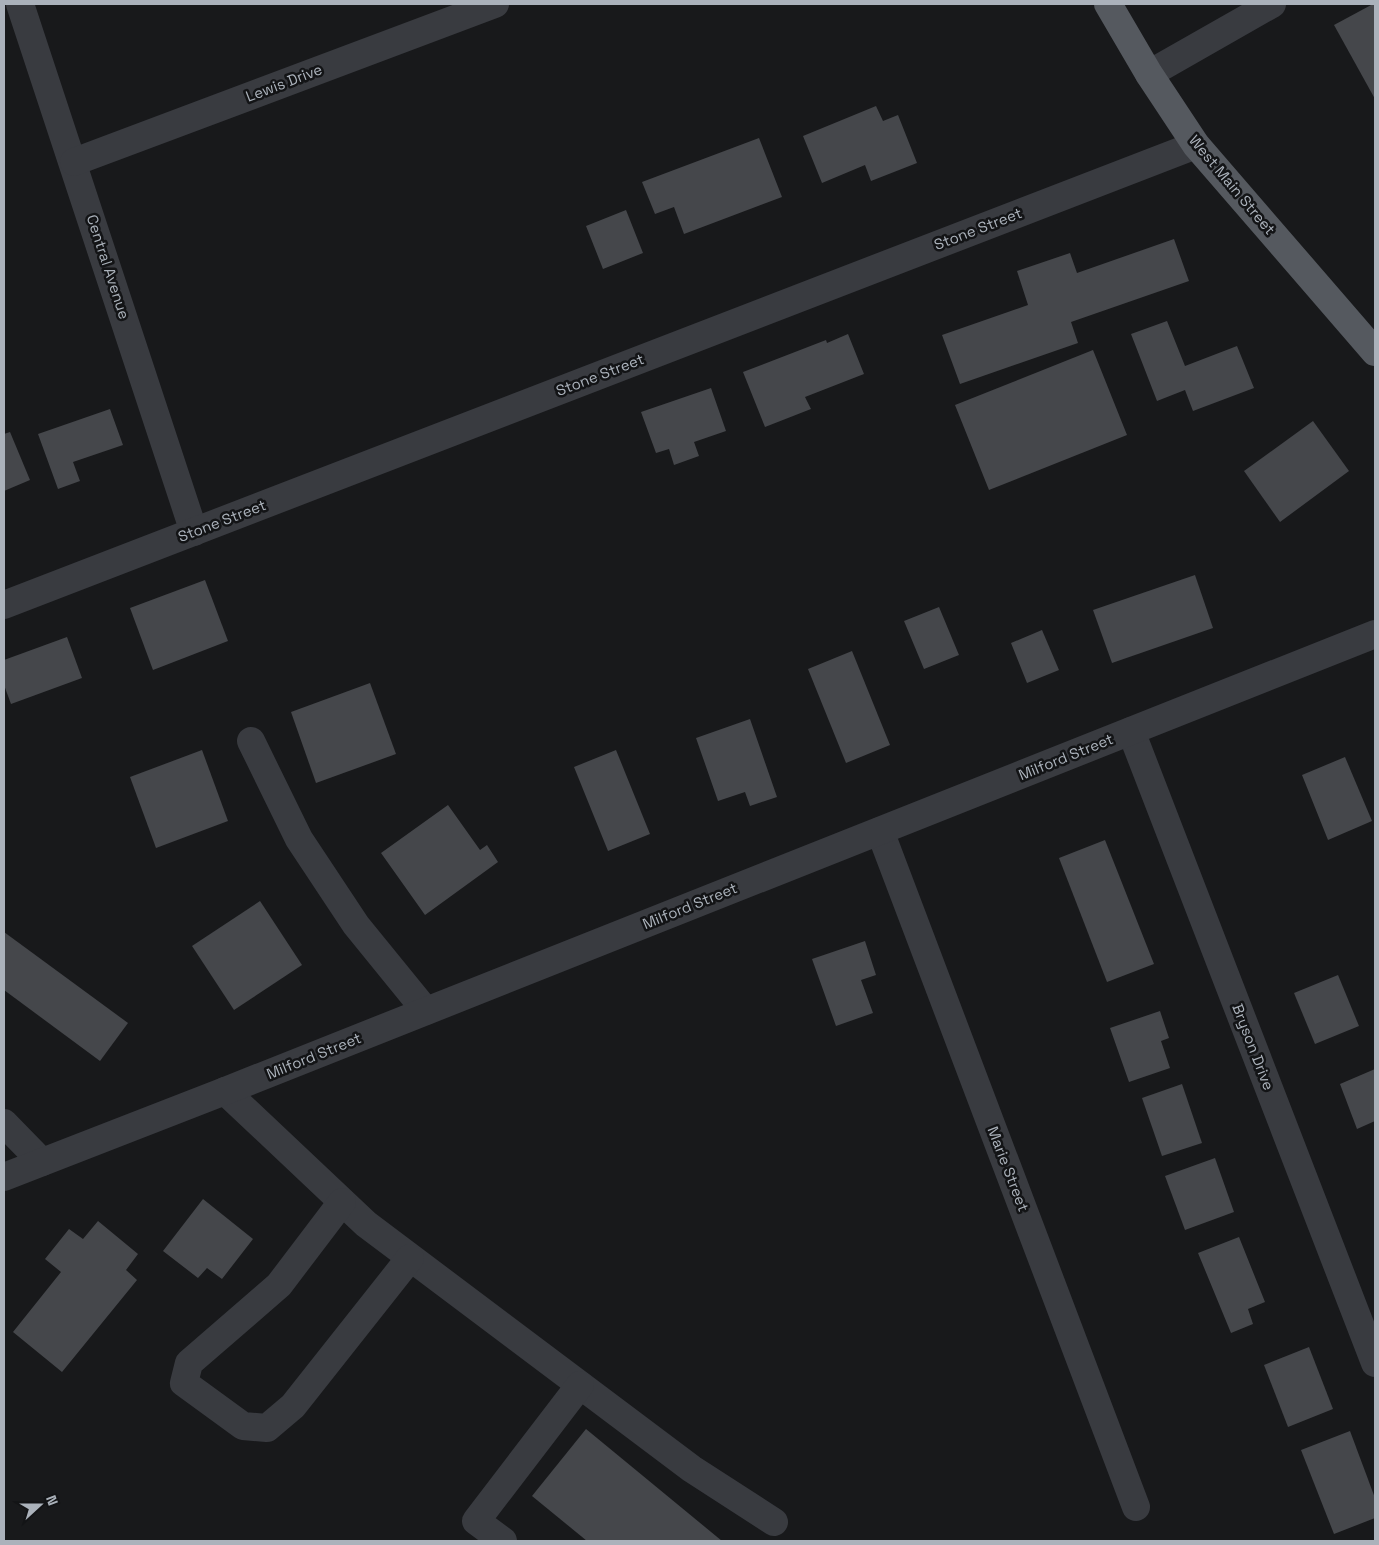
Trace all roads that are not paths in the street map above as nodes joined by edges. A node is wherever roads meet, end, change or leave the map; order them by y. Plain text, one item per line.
1 (20, 4) edge
2 (495, 4) edge
3 (1108, 4) edge
4 (1272, 4) edge
5 (1149, 74) junction
6 (1196, 145) junction
7 (74, 162) junction
8 (1375, 352) edge
9 (194, 532) junction
10 (4, 605) edge
11 (1375, 634) edge
12 (1131, 731) junction
13 (251, 741) dead end
14 (880, 831) junction
15 (426, 1011) junction
16 (225, 1091) junction
17 (4, 1123) edge
18 (42, 1162) junction
19 (4, 1177) edge
20 (342, 1202) junction
21 (410, 1258) junction
22 (1375, 1363) edge
23 (580, 1385) junction
24 (1136, 1507) dead end
25 (774, 1522) dead end
26 (503, 1541) edge

1 - 7 street, Central Avenue
2 - 7 street, Lewis Drive
3 - 5 main road, West Main Street
4 - 5 street
5 - 6 main road, West Main Street
6 - 8 main road, West Main Street
6 - 9 street, Stone Street
7 - 9 street, Central Avenue
9 - 10 street, Stone Street
11 - 12 street, Milford Street
12 - 14 street, Milford Street
12 - 22 street, Bryson Drive
13 - 15 street
14 - 15 street, Milford Street
14 - 24 street, Marie Street
15 - 16 street, Milford Street
16 - 18 street, Milford Street
16 - 20 street
17 - 18 street
18 - 19 street, Milford Street
20 - 21 street
20 - 21 street
21 - 23 street
23 - 25 street
23 - 26 street

